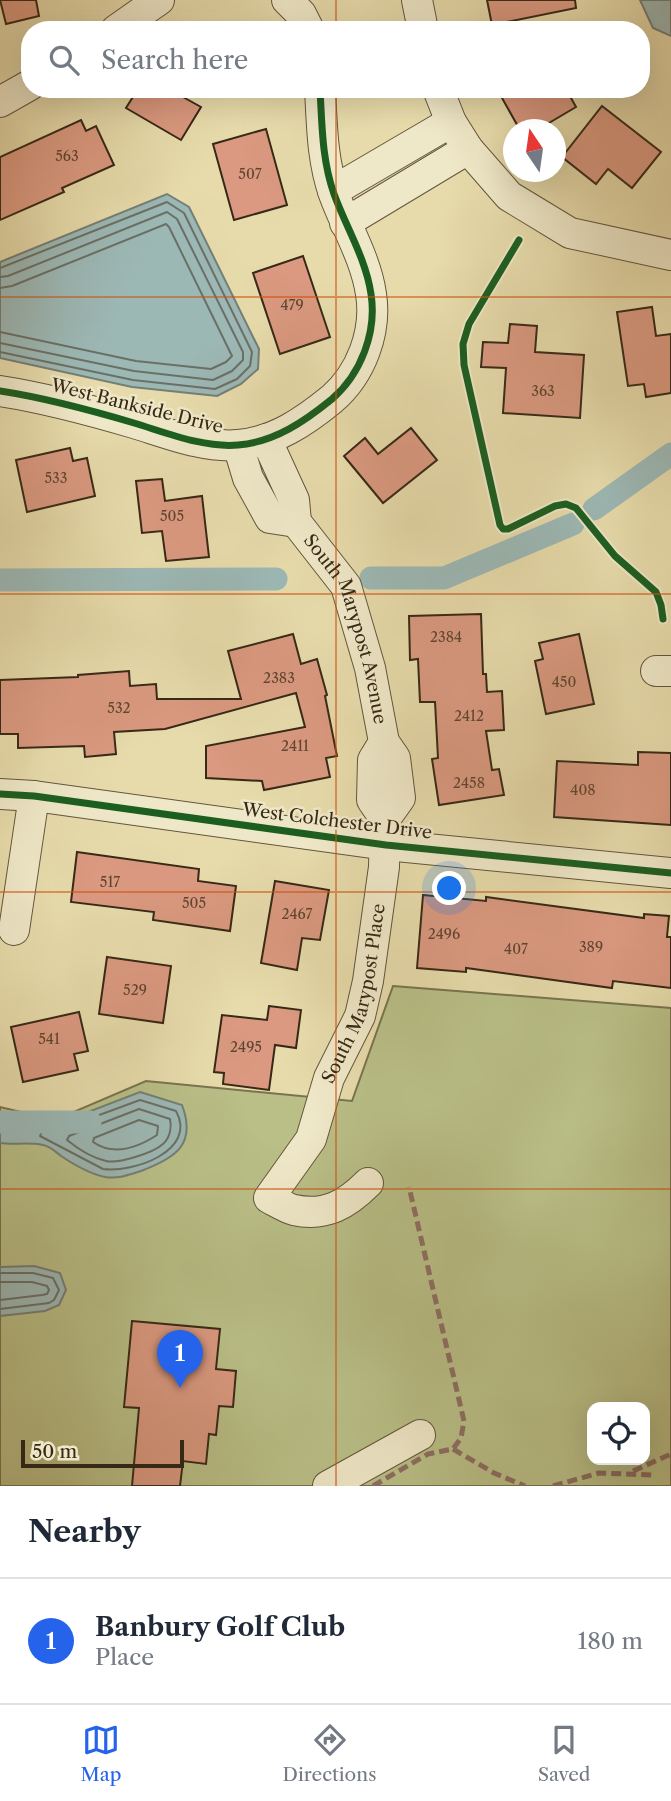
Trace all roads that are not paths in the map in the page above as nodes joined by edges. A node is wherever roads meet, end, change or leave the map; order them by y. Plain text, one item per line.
1 (159, 0) edge
2 (287, 0) edge
3 (417, 0) edge
4 (129, 21) edge
5 (304, 21) edge
6 (421, 21) edge
7 (21, 90) edge
8 (321, 98) edge
9 (442, 98) edge
10 (0, 102) edge
11 (451, 122) junction
12 (468, 149) junction
13 (333, 191) junction
14 (345, 223) junction
15 (671, 255) edge
16 (0, 391) edge
17 (252, 442) junction
18 (0, 794) edge
19 (34, 796) junction
20 (386, 832) junction
21 (671, 873) edge
22 (14, 930) dead end
23 (368, 1183) dead end
24 (420, 1435) dead end
25 (328, 1486) edge

1 - 4 street
2 - 5 street
3 - 6 street
7 - 10 street
8 - 13 street
9 - 11 street
11 - 12 street
11 - 13 street
12 - 14 street
12 - 15 street
13 - 14 street
14 - 17 street
16 - 17 street, West Bankside Drive
17 - 20 street, South Marypost Avenue
18 - 19 street, West Colchester Drive
19 - 20 street, West Colchester Drive
19 - 22 street
20 - 21 street, West Colchester Drive
20 - 23 street, South Marypost Place
24 - 25 street

